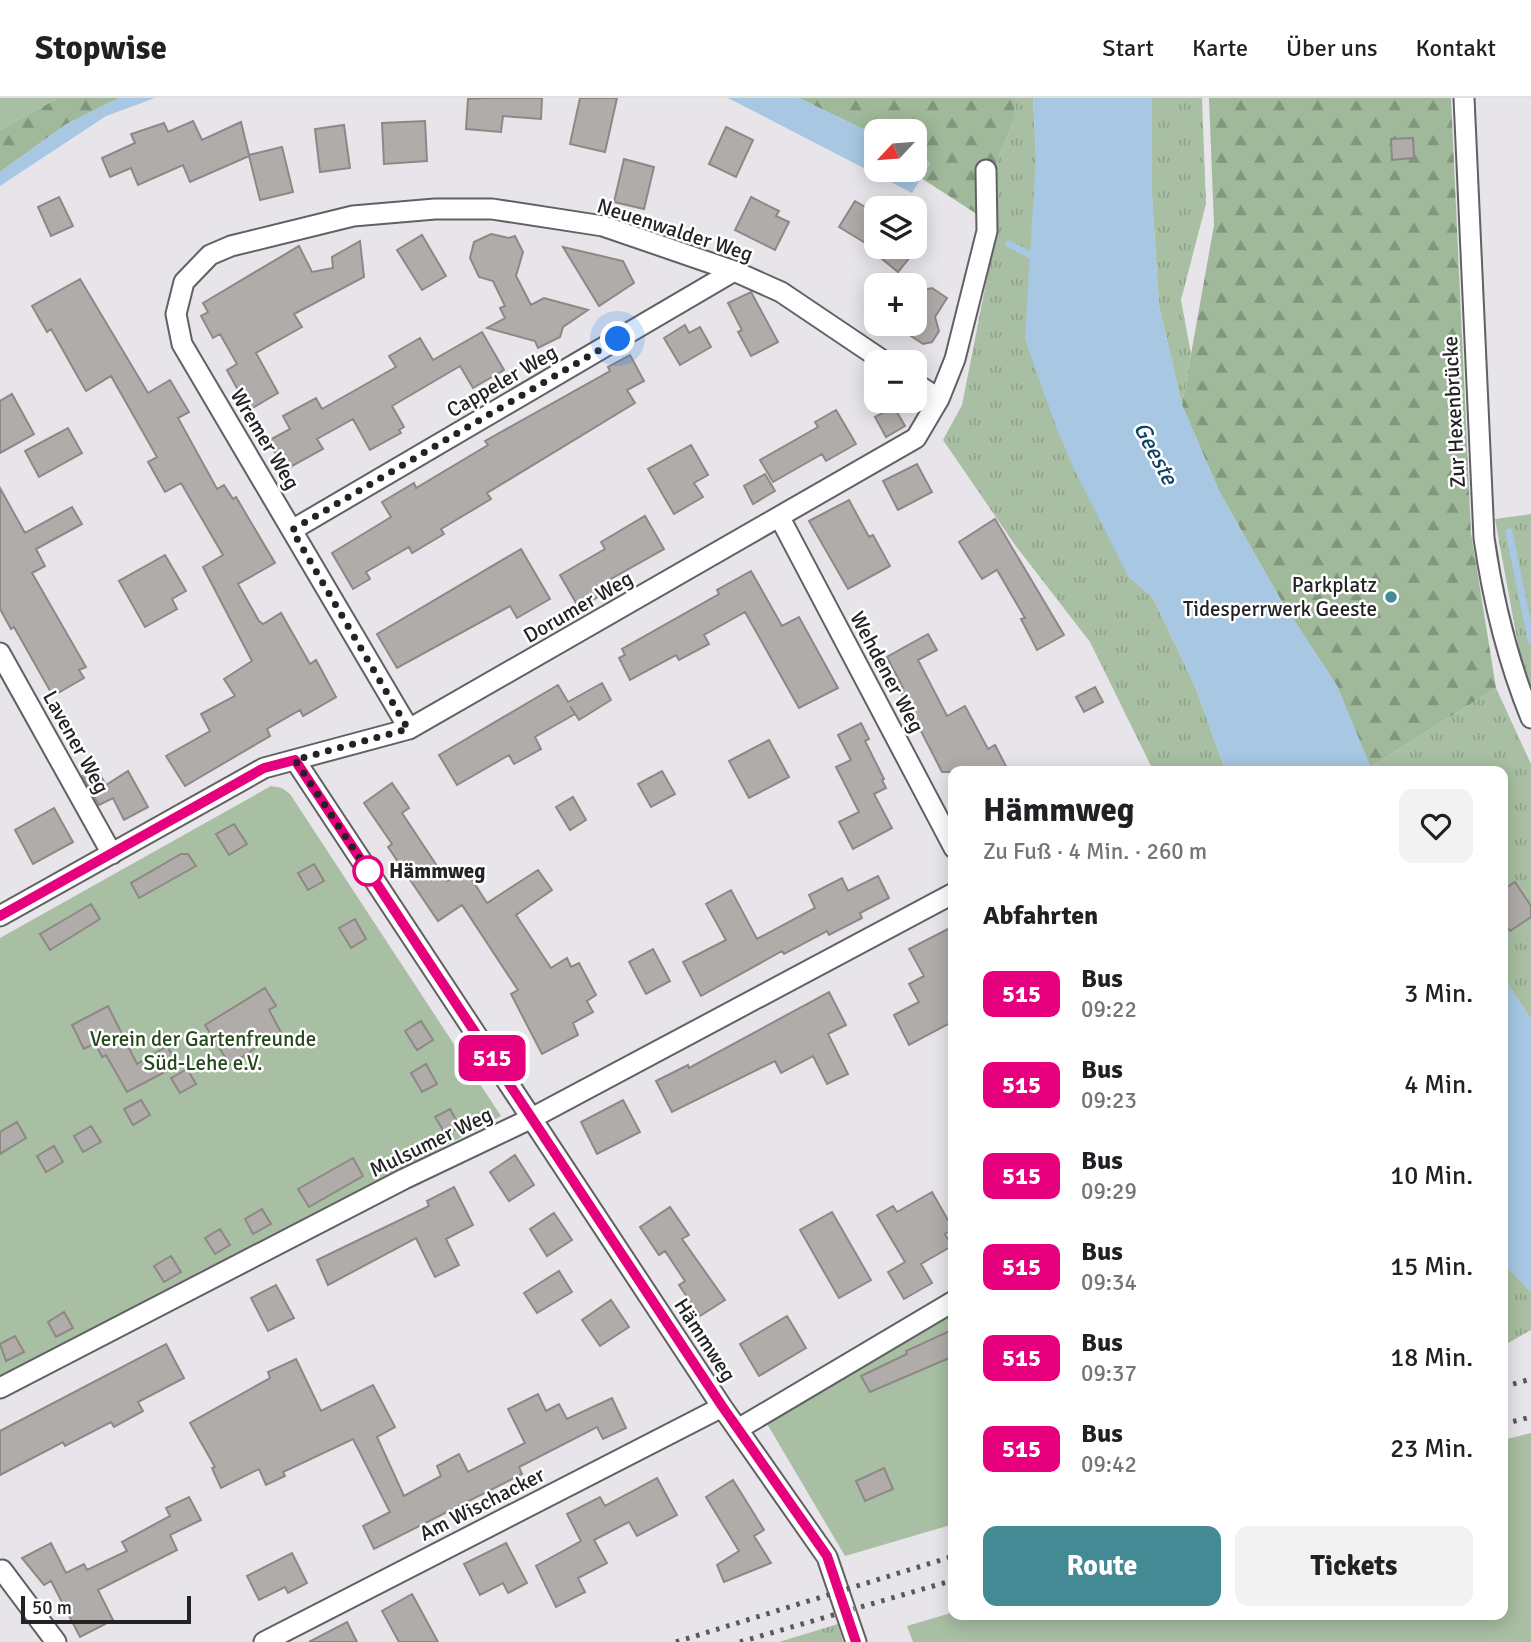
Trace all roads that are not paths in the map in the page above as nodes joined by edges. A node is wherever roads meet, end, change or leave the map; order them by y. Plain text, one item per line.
1 (1464, 98) edge
2 (986, 170) dead end
3 (734, 271) junction
4 (176, 314) joint
5 (867, 350) edge
6 (927, 391) edge
7 (939, 399) junction
8 (780, 518) junction
9 (292, 530) junction
10 (0, 653) edge
11 (1531, 718) edge
12 (408, 729) junction
13 (295, 760) junction
14 (948, 837) edge
15 (111, 854) junction
16 (948, 896) edge
17 (0, 916) edge
18 (531, 1118) junction
19 (948, 1305) edge
20 (0, 1388) edge
21 (722, 1406) junction
22 (738, 1429) junction
23 (2, 1570) dead end
24 (56, 1642) edge
25 (264, 1642) edge
26 (856, 1642) edge

1 - 11 street, Zur Hexenbrücke
2 - 7 street, Dorumer Weg
3 - 4 street, Neuenwalder Weg
3 - 5 street, Neuenwalder Weg
3 - 9 street, Cappeler Weg
4 - 9 street, Wremer Weg
6 - 7 street
7 - 8 street, Dorumer Weg
8 - 12 street, Dorumer Weg
8 - 14 street, Wehdener Weg
9 - 12 street, Wremer Weg
10 - 15 street, Lavener Weg
12 - 13 street, Dorumer Weg
13 - 15 street, Dorumer Weg
13 - 18 street, Hämmweg
15 - 17 street, Dorumer Weg
16 - 18 street, Mulsumer Weg
18 - 20 street, Mulsumer Weg
18 - 21 street, Hämmweg
19 - 22 street
21 - 22 street, Hämmweg
21 - 25 street, Am Wischacker
22 - 26 street, Hämmweg
23 - 24 street

